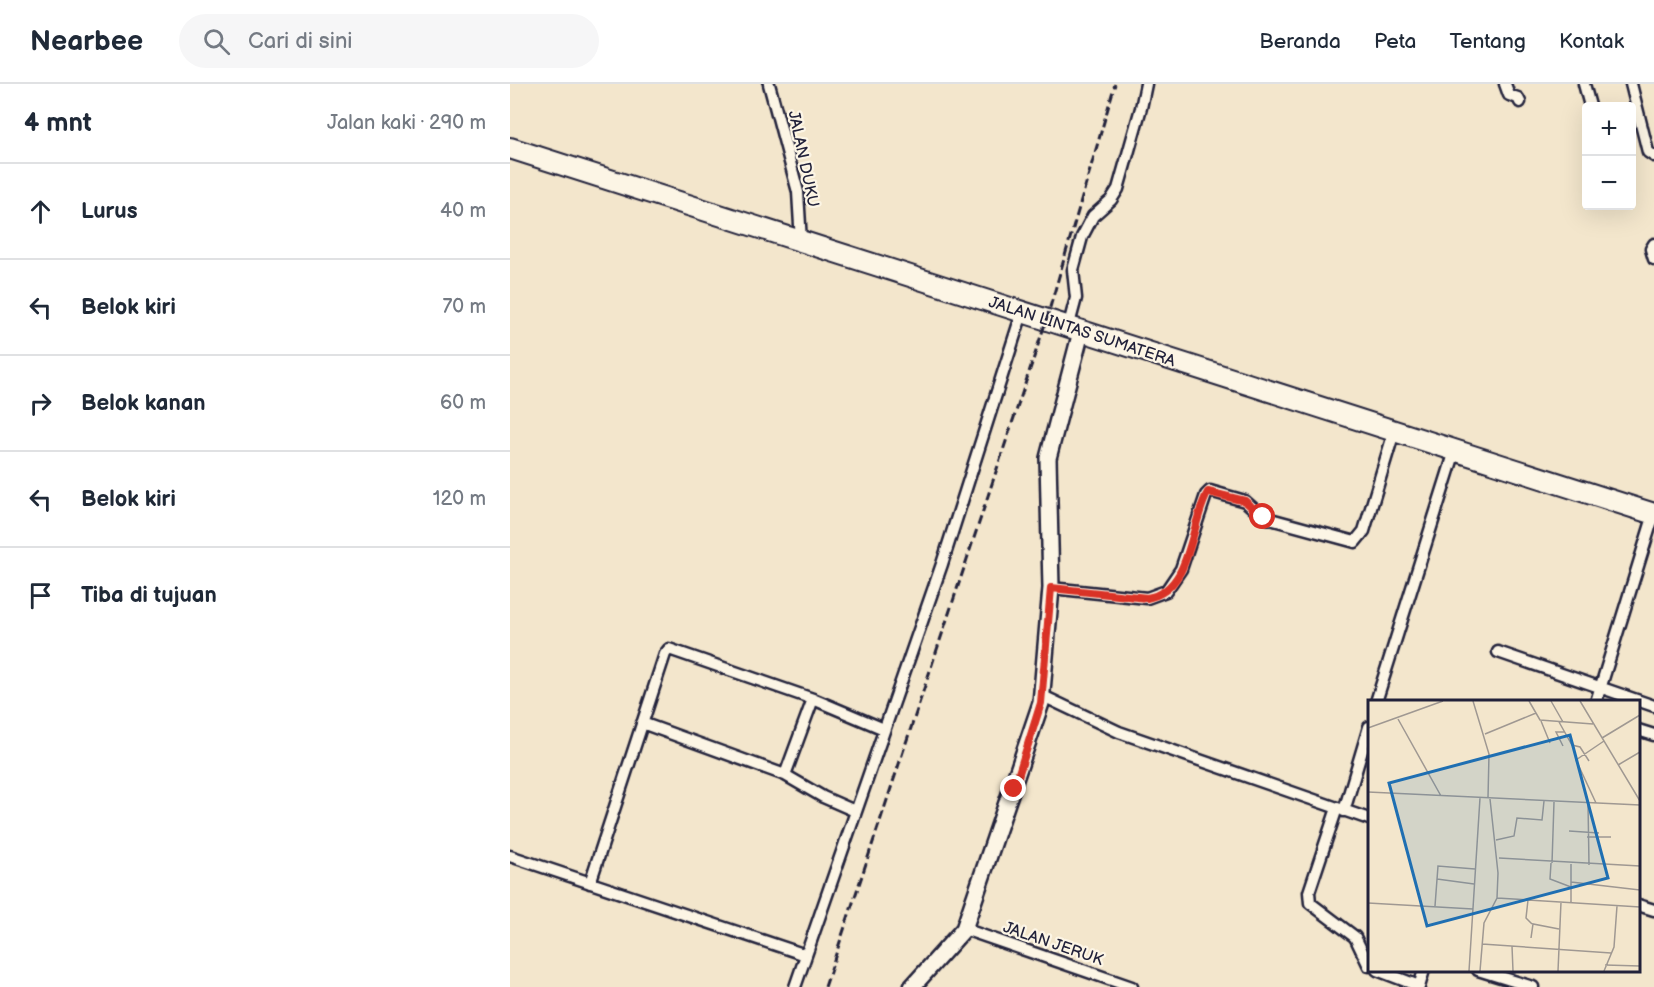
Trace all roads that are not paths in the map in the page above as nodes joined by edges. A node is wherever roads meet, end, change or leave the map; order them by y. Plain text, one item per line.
1 (770, 84) edge
2 (1146, 84) edge
3 (1505, 84) edge
4 (1584, 84) edge
5 (1631, 84) edge
6 (1520, 102) dead end
7 (1589, 102) edge
8 (510, 148) edge
9 (1654, 156) edge
10 (801, 242) junction
11 (1654, 244) edge
12 (1654, 259) edge
13 (1022, 313) junction
14 (1075, 330) junction
15 (1394, 432) junction
16 (1455, 452) junction
17 (1654, 514) edge
18 (1051, 588) junction
19 (1498, 652) dead end
20 (1599, 687) junction
21 (1042, 696) junction
22 (813, 699) junction
23 (1377, 700) edge
24 (1596, 700) edge
25 (1637, 700) edge
26 (1639, 701) edge
27 (1654, 706) edge
28 (642, 723) junction
29 (884, 729) junction
30 (1368, 730) edge
31 (1639, 730) edge
32 (1654, 735) edge
33 (785, 775) junction
34 (1341, 810) junction
35 (855, 811) junction
36 (1368, 819) edge
37 (510, 856) edge
38 (590, 883) junction
39 (1639, 905) edge
40 (1654, 910) edge
41 (964, 929) junction
42 (806, 955) junction
43 (1368, 964) edge
44 (1382, 972) edge
45 (1423, 972) edge
46 (1484, 972) edge
47 (795, 987) edge
48 (912, 987) edge
49 (1132, 987) edge
50 (1419, 987) edge
51 (1533, 987) edge

1 - 10 street, JALAN DUKU
2 - 14 street
3 - 6 street
4 - 7 street
5 - 9 street
8 - 10 highway, JALAN LINTAS SUMATERA
10 - 13 highway, JALAN LINTAS SUMATERA
11 - 12 street
13 - 14 highway, JALAN LINTAS SUMATERA
13 - 29 street
14 - 15 highway, JALAN LINTAS SUMATERA
14 - 18 street
15 - 16 highway, JALAN LINTAS SUMATERA
15 - 18 street
16 - 17 highway, JALAN LINTAS SUMATERA
16 - 23 street
17 - 20 street
18 - 21 street
19 - 20 street
20 - 24 street
20 - 25 street
21 - 34 street
21 - 41 street
22 - 28 street
22 - 29 street
22 - 33 street
26 - 27 street
28 - 33 street
28 - 38 street
29 - 35 street
30 - 34 street
31 - 32 street
33 - 35 street
34 - 36 street
34 - 43 street
35 - 42 street
37 - 38 street
38 - 42 street
39 - 40 street
41 - 48 street
41 - 49 street, JALAN JERUK
42 - 47 street
44 - 50 street
45 - 50 street
46 - 51 street

